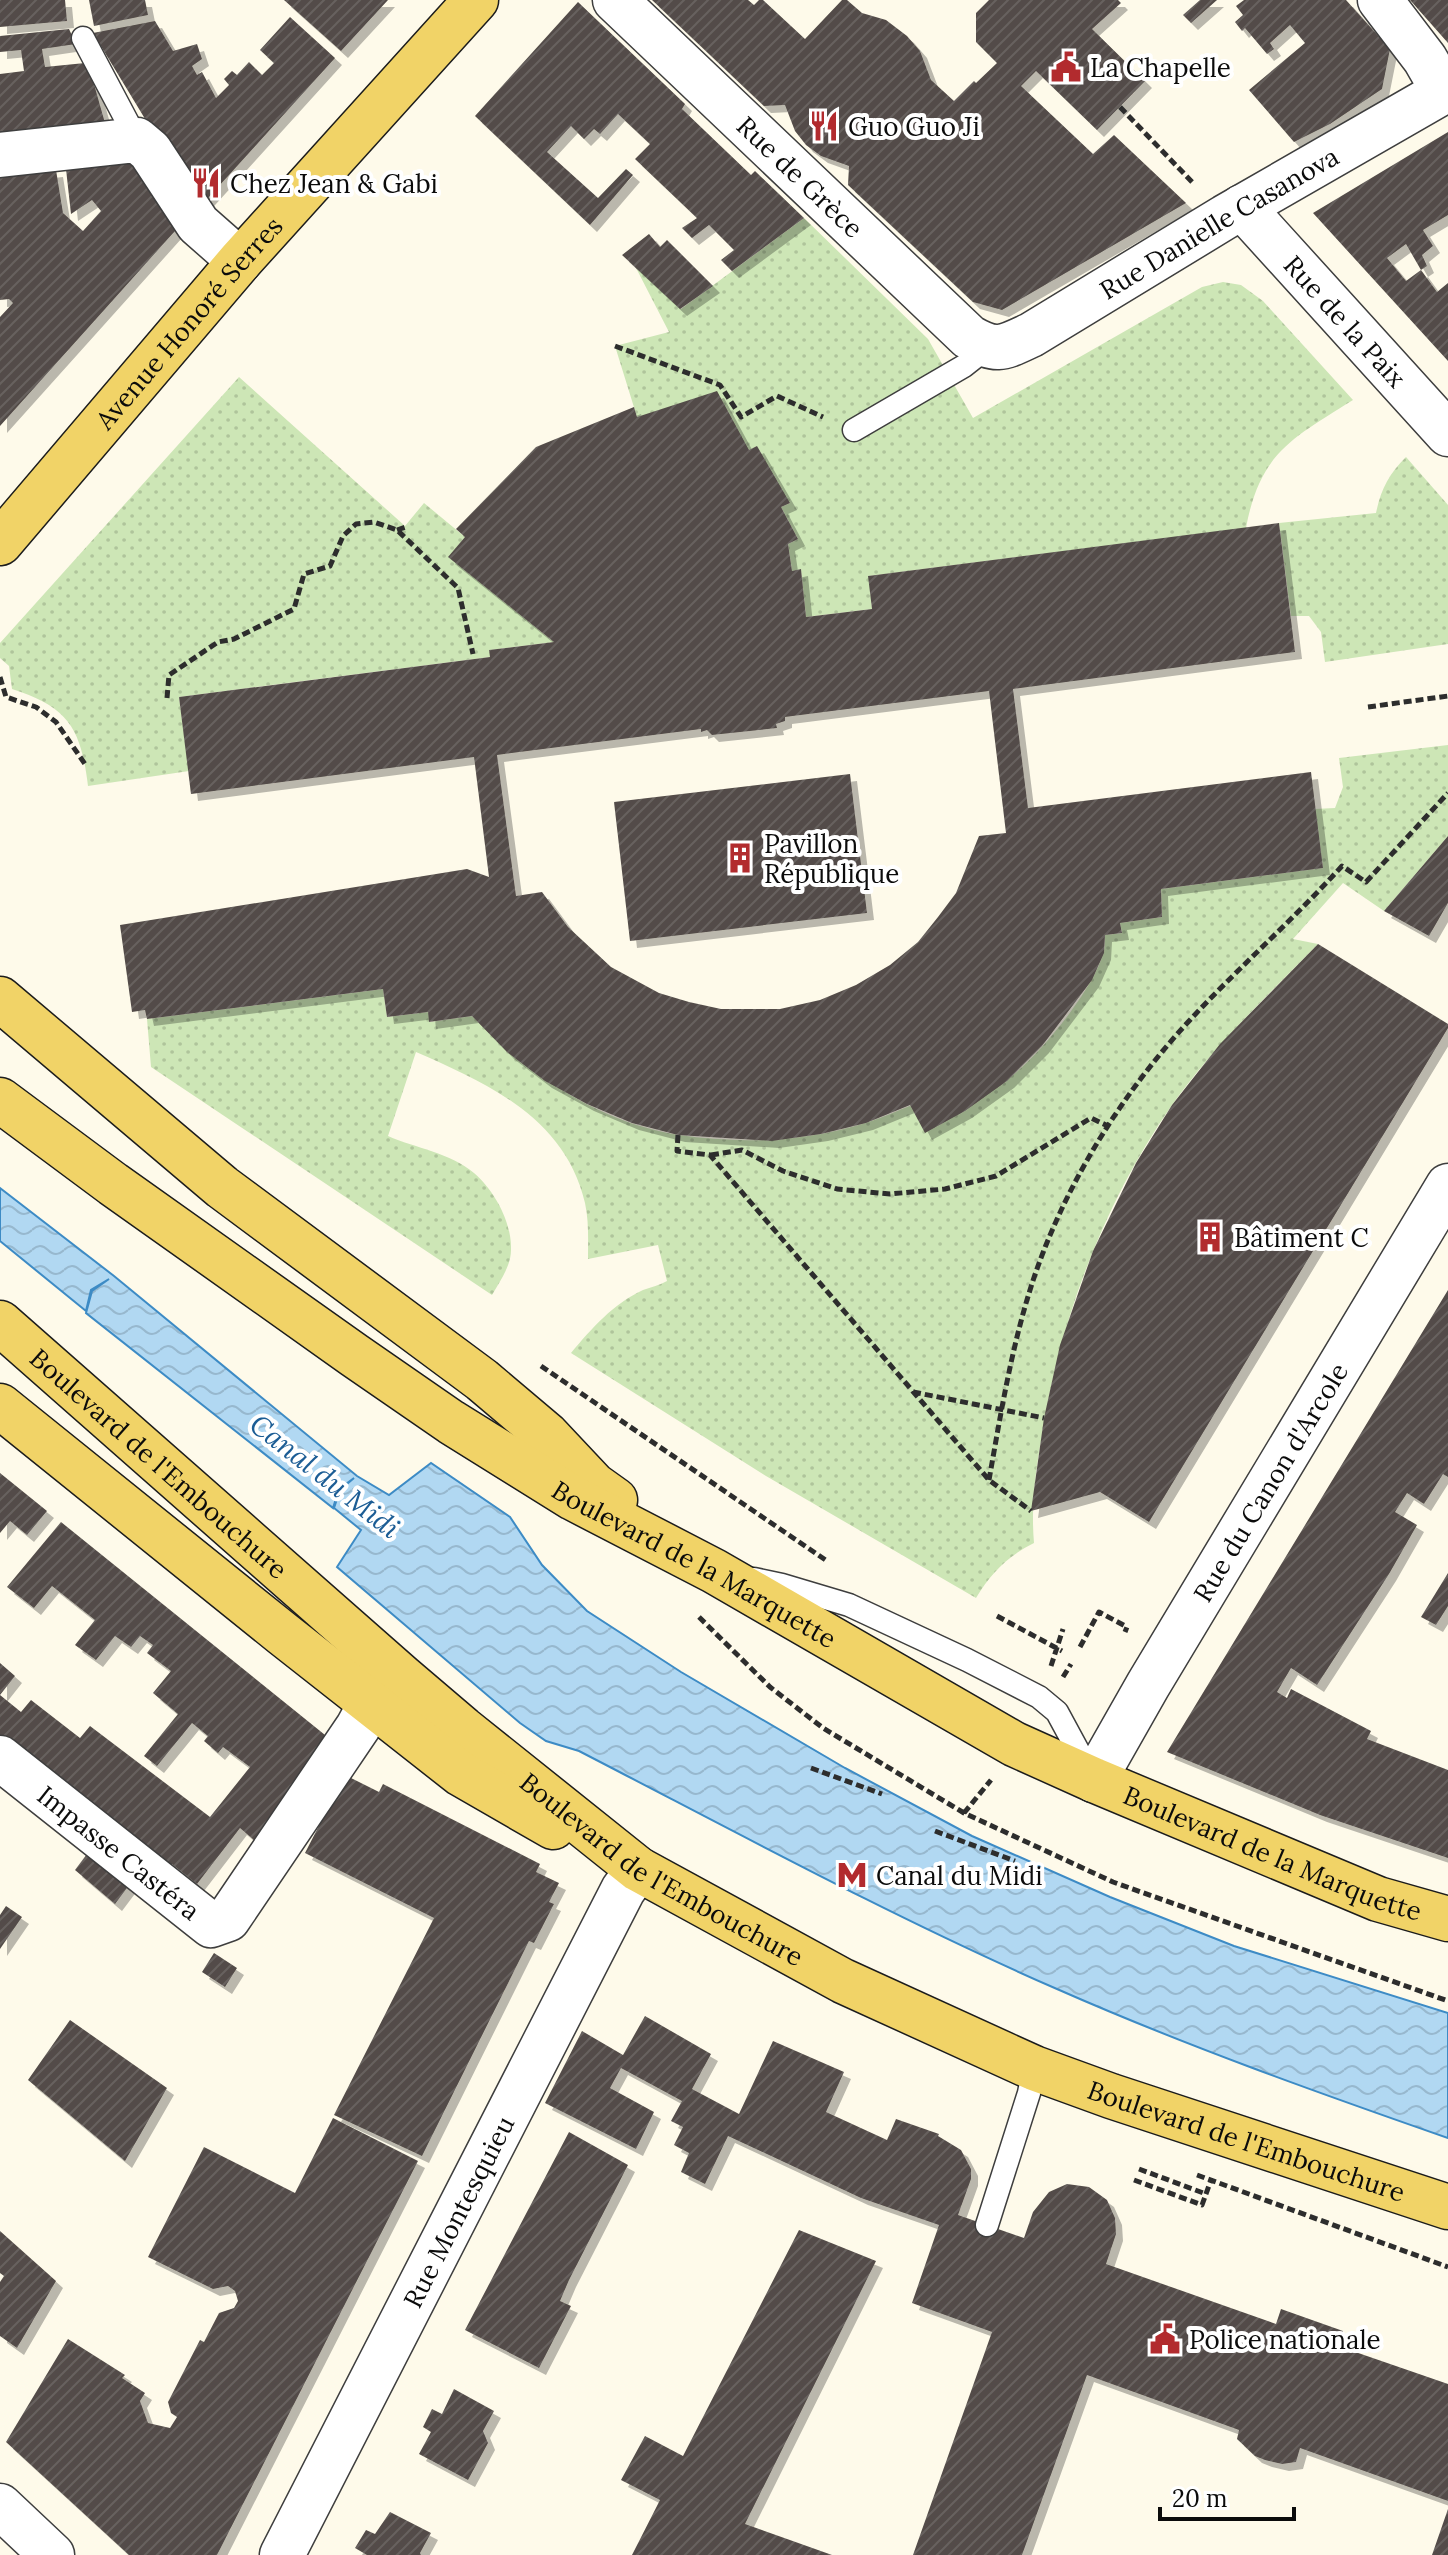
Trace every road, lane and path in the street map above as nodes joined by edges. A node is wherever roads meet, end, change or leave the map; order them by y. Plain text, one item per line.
1 (476, 0) edge
2 (615, 0) edge
3 (1380, 0) edge
4 (83, 38) dead end
5 (1446, 90) edge
6 (1120, 107) dead end
7 (137, 140) junction
8 (0, 155) edge
9 (1223, 200) junction
10 (240, 261) junction
11 (615, 346) dead end
12 (988, 347) junction
13 (854, 430) joint
14 (1448, 434) edge
15 (406, 527) dead end
16 (397, 530) junction
17 (0, 543) edge
18 (473, 654) dead end
19 (0, 677) edge
20 (1448, 696) edge
21 (167, 698) dead end
22 (1368, 707) dead end
23 (85, 764) dead end
24 (1448, 793) edge
25 (0, 999) edge
26 (0, 1100) edge
27 (1108, 1126) junction
28 (678, 1135) dead end
29 (710, 1155) junction
30 (1448, 1186) edge
31 (0, 1323) edge
32 (533, 1361) dead end
33 (913, 1392) junction
34 (0, 1406) edge
35 (1002, 1409) junction
36 (1044, 1418) dead end
37 (989, 1480) junction
38 (1031, 1511) dead end
39 (828, 1561) dead end
40 (714, 1571) junction
41 (693, 1611) dead end
42 (997, 1616) dead end
43 (1120, 1641) dead end
44 (1080, 1647) dead end
45 (1062, 1651) dead end
46 (371, 1703) junction
47 (0, 1758) edge
48 (811, 1768) dead end
49 (992, 1778) dead end
50 (1094, 1780) junction
51 (882, 1794) dead end
52 (964, 1813) junction
53 (935, 1831) dead end
54 (1015, 1861) dead end
55 (638, 1869) junction
56 (1448, 1919) edge
57 (1448, 2001) edge
58 (1034, 2068) junction
59 (1139, 2169) dead end
60 (1134, 2180) dead end
61 (1206, 2194) junction
62 (1448, 2207) edge
63 (987, 2225) dead end
64 (1448, 2267) edge
65 (0, 2506) edge
66 (52, 2555) edge
67 (282, 2555) edge

1 - 10 main road, Avenue Honoré Serres
2 - 12 street, Rue de Grèce
3 - 5 street
4 - 7 lane
5 - 9 street, Rue Danielle Casanova
6 - 9 path
7 - 8 street
7 - 10 street
9 - 12 street, Rue Danielle Casanova
9 - 14 street, Rue de la Paix
10 - 17 main road, Avenue Honoré Serres
11 - 13 path
12 - 13 lane
15 - 16 path
16 - 18 path
16 - 21 path
19 - 23 path
20 - 22 path
24 - 27 path
25 - 40 main road
26 - 40 main road, Boulevard de la Marquette
27 - 29 path
27 - 35 path
28 - 29 path
29 - 33 path
30 - 50 street, Rue du Canon d'Arcole
31 - 55 main road, Boulevard de l'Embouchure
32 - 39 path
33 - 35 path
33 - 37 path
34 - 46 main road
35 - 36 path
35 - 37 path
37 - 38 path
40 - 50 main road, Boulevard de la Marquette
41 - 52 path
42 - 45 path
43 - 44 path
46 - 47 street, Impasse Castéra
46 - 55 main road
48 - 51 path
49 - 52 path
50 - 56 main road, Boulevard de la Marquette
52 - 57 path
53 - 54 path
55 - 58 main road, Boulevard de l'Embouchure
55 - 67 street, Rue Montesquieu
58 - 62 main road, Boulevard de l'Embouchure
58 - 63 lane
59 - 61 path
60 - 61 path
61 - 64 path
65 - 66 street

